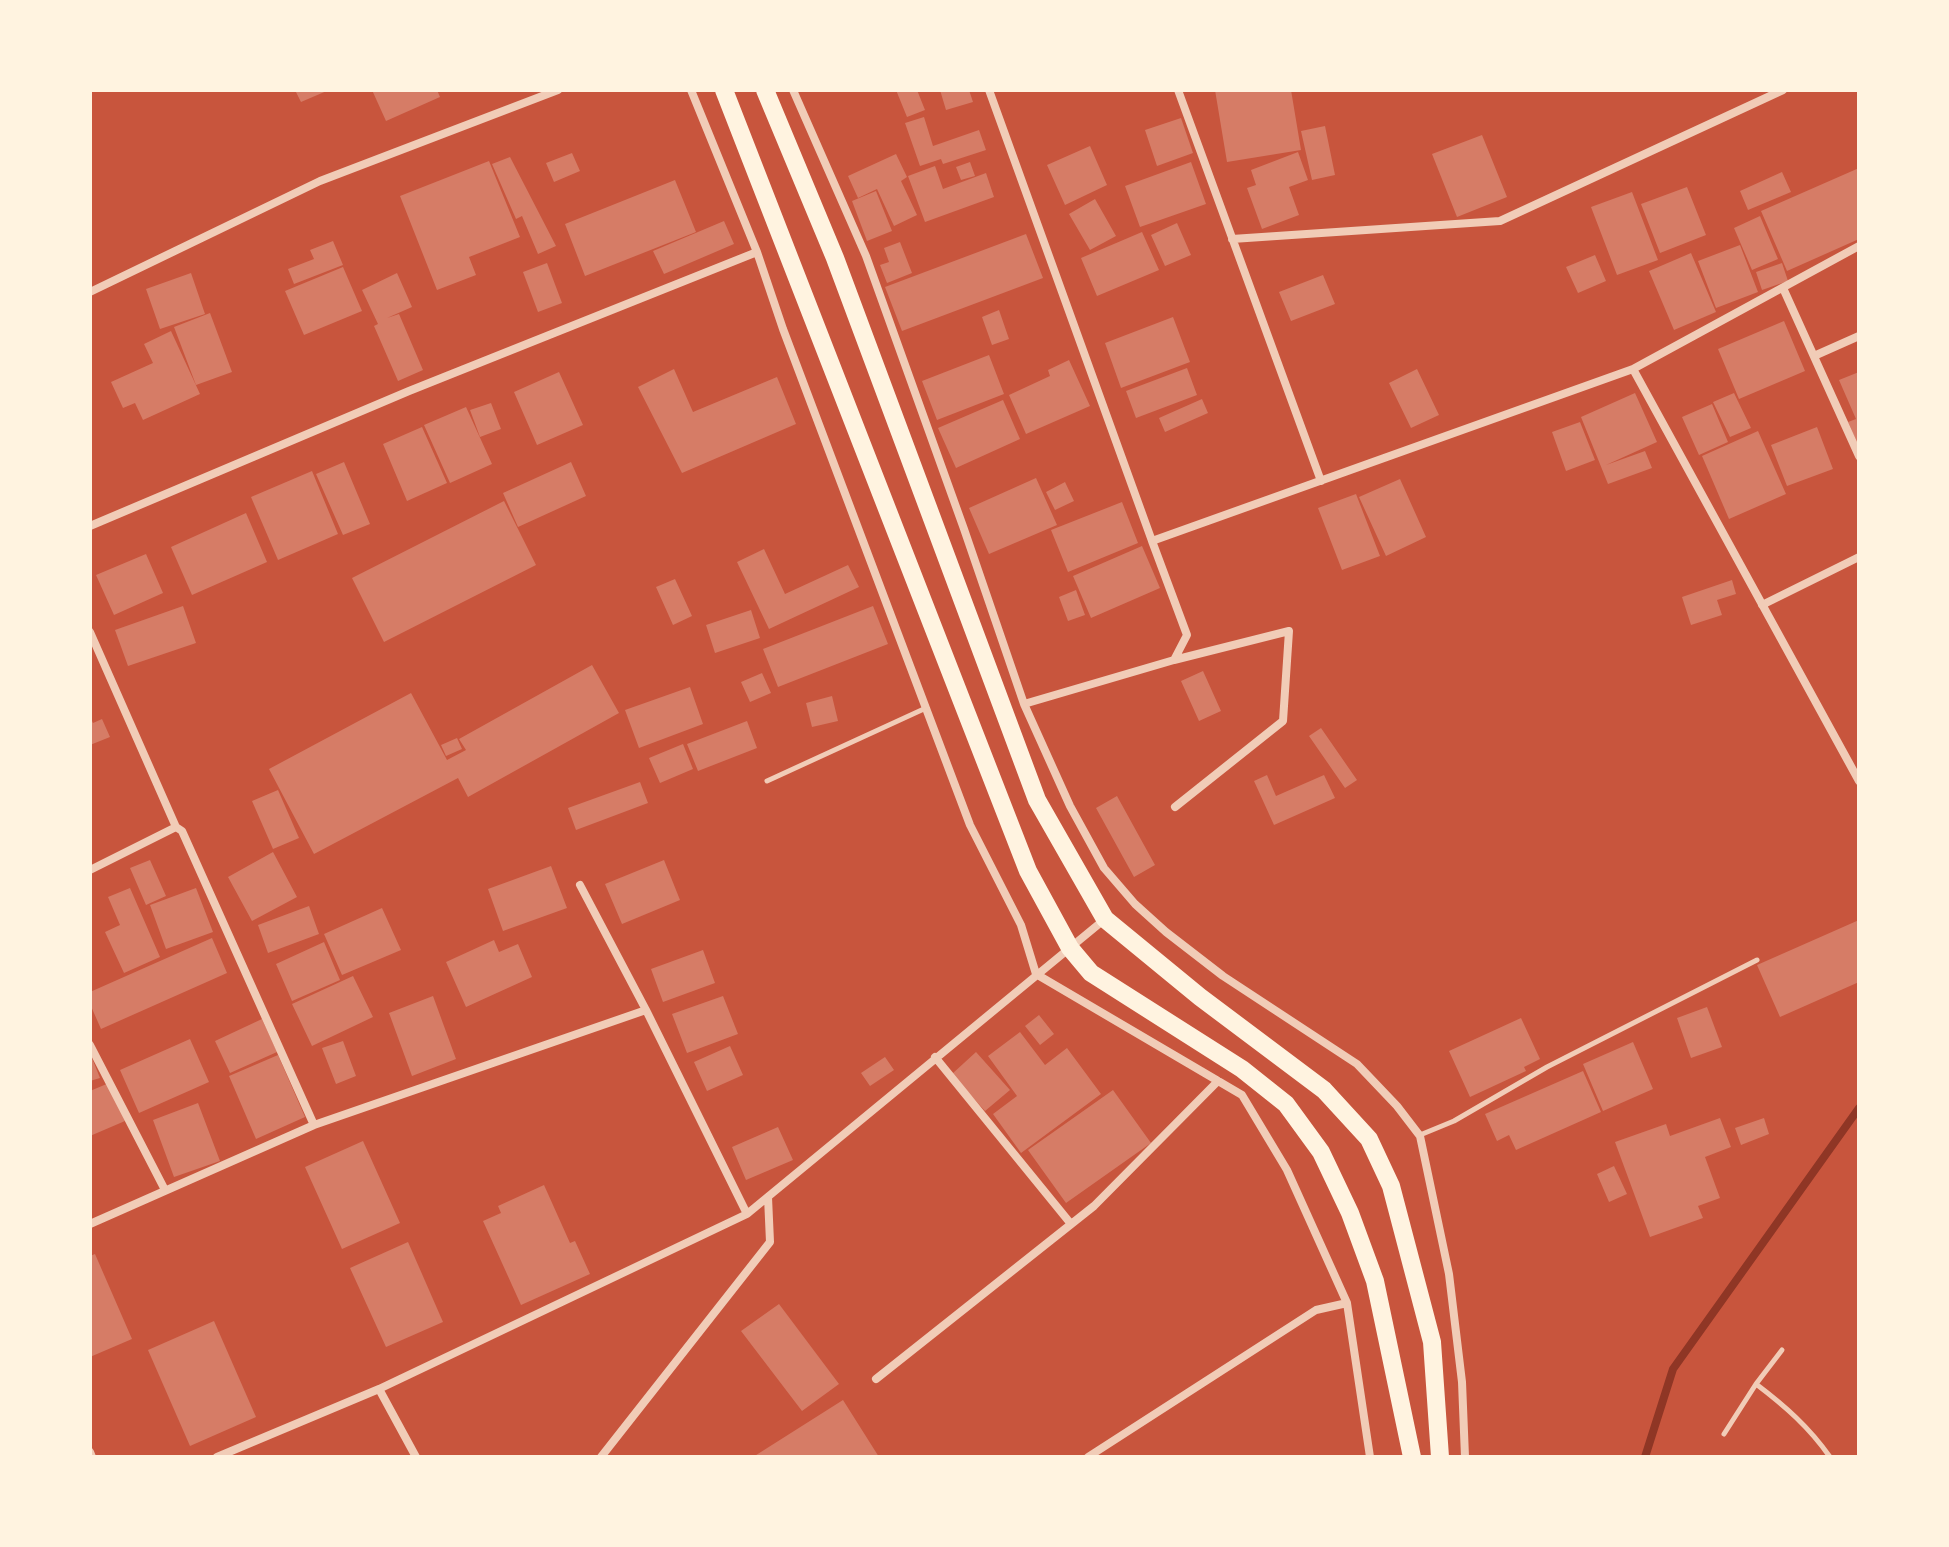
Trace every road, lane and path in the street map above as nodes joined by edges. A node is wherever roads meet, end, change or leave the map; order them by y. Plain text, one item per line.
1 (558, 90) edge
2 (691, 90) edge
3 (724, 90) edge
4 (765, 90) edge
5 (793, 90) edge
6 (989, 90) edge
7 (1178, 90) edge
8 (1783, 90) edge
9 (1232, 239) junction
10 (1859, 246) edge
11 (757, 252) junction
12 (1783, 288) junction
13 (90, 292) edge
14 (1859, 336) edge
15 (1814, 356) junction
16 (1633, 369) junction
17 (1859, 456) edge
18 (1321, 481) junction
19 (90, 526) edge
20 (1152, 541) junction
21 (1859, 557) edge
22 (1762, 605) junction
23 (90, 632) edge
24 (1174, 660) junction
25 (1024, 704) junction
26 (927, 708) junction
27 (767, 781) dead end
28 (1859, 781) edge
29 (1175, 807) dead end
30 (176, 827) junction
31 (90, 870) edge
32 (580, 885) dead end
33 (1105, 919) junction
34 (1070, 948) junction
35 (1757, 960) dead end
36 (1036, 974) junction
37 (646, 1010) junction
38 (90, 1045) edge
39 (935, 1057) junction
40 (1218, 1081) junction
41 (314, 1125) junction
42 (1420, 1136) junction
43 (165, 1190) junction
44 (768, 1197) junction
45 (747, 1214) junction
46 (90, 1224) edge
47 (1071, 1224) junction
48 (1347, 1303) junction
49 (1782, 1350) dead end
50 (876, 1379) dead end
51 (1756, 1384) junction
52 (379, 1389) junction
53 (1724, 1434) dead end
54 (217, 1457) edge
55 (416, 1457) edge
56 (601, 1457) edge
57 (1088, 1457) edge
58 (1370, 1457) edge
59 (1412, 1457) edge
60 (1440, 1457) edge
61 (1465, 1457) edge
62 (1830, 1457) edge

1 - 13 street
2 - 11 street
3 - 34 highway
4 - 33 highway
5 - 25 street
6 - 20 street
7 - 9 street
8 - 9 street
9 - 18 street
10 - 12 street
11 - 19 street
11 - 26 street
12 - 15 street
12 - 16 street
14 - 15 street
15 - 17 street
16 - 18 street
16 - 22 street
18 - 20 street
20 - 24 street
21 - 22 street
22 - 28 street
23 - 30 street
24 - 25 street
24 - 29 street
25 - 42 street
26 - 27 lane
26 - 36 street
30 - 31 street
30 - 41 street
32 - 37 street
33 - 34 street
33 - 60 highway
34 - 36 street
34 - 59 highway
35 - 42 lane
36 - 39 street
36 - 40 street
37 - 41 street
37 - 45 street
38 - 43 street
39 - 44 street
39 - 47 street
40 - 47 street
40 - 48 street
41 - 43 street
42 - 61 street
43 - 46 street
44 - 45 street
44 - 56 street
45 - 52 street
47 - 50 street
48 - 57 street
48 - 58 street
49 - 51 lane
51 - 53 lane
51 - 62 lane
52 - 54 street
52 - 55 street

